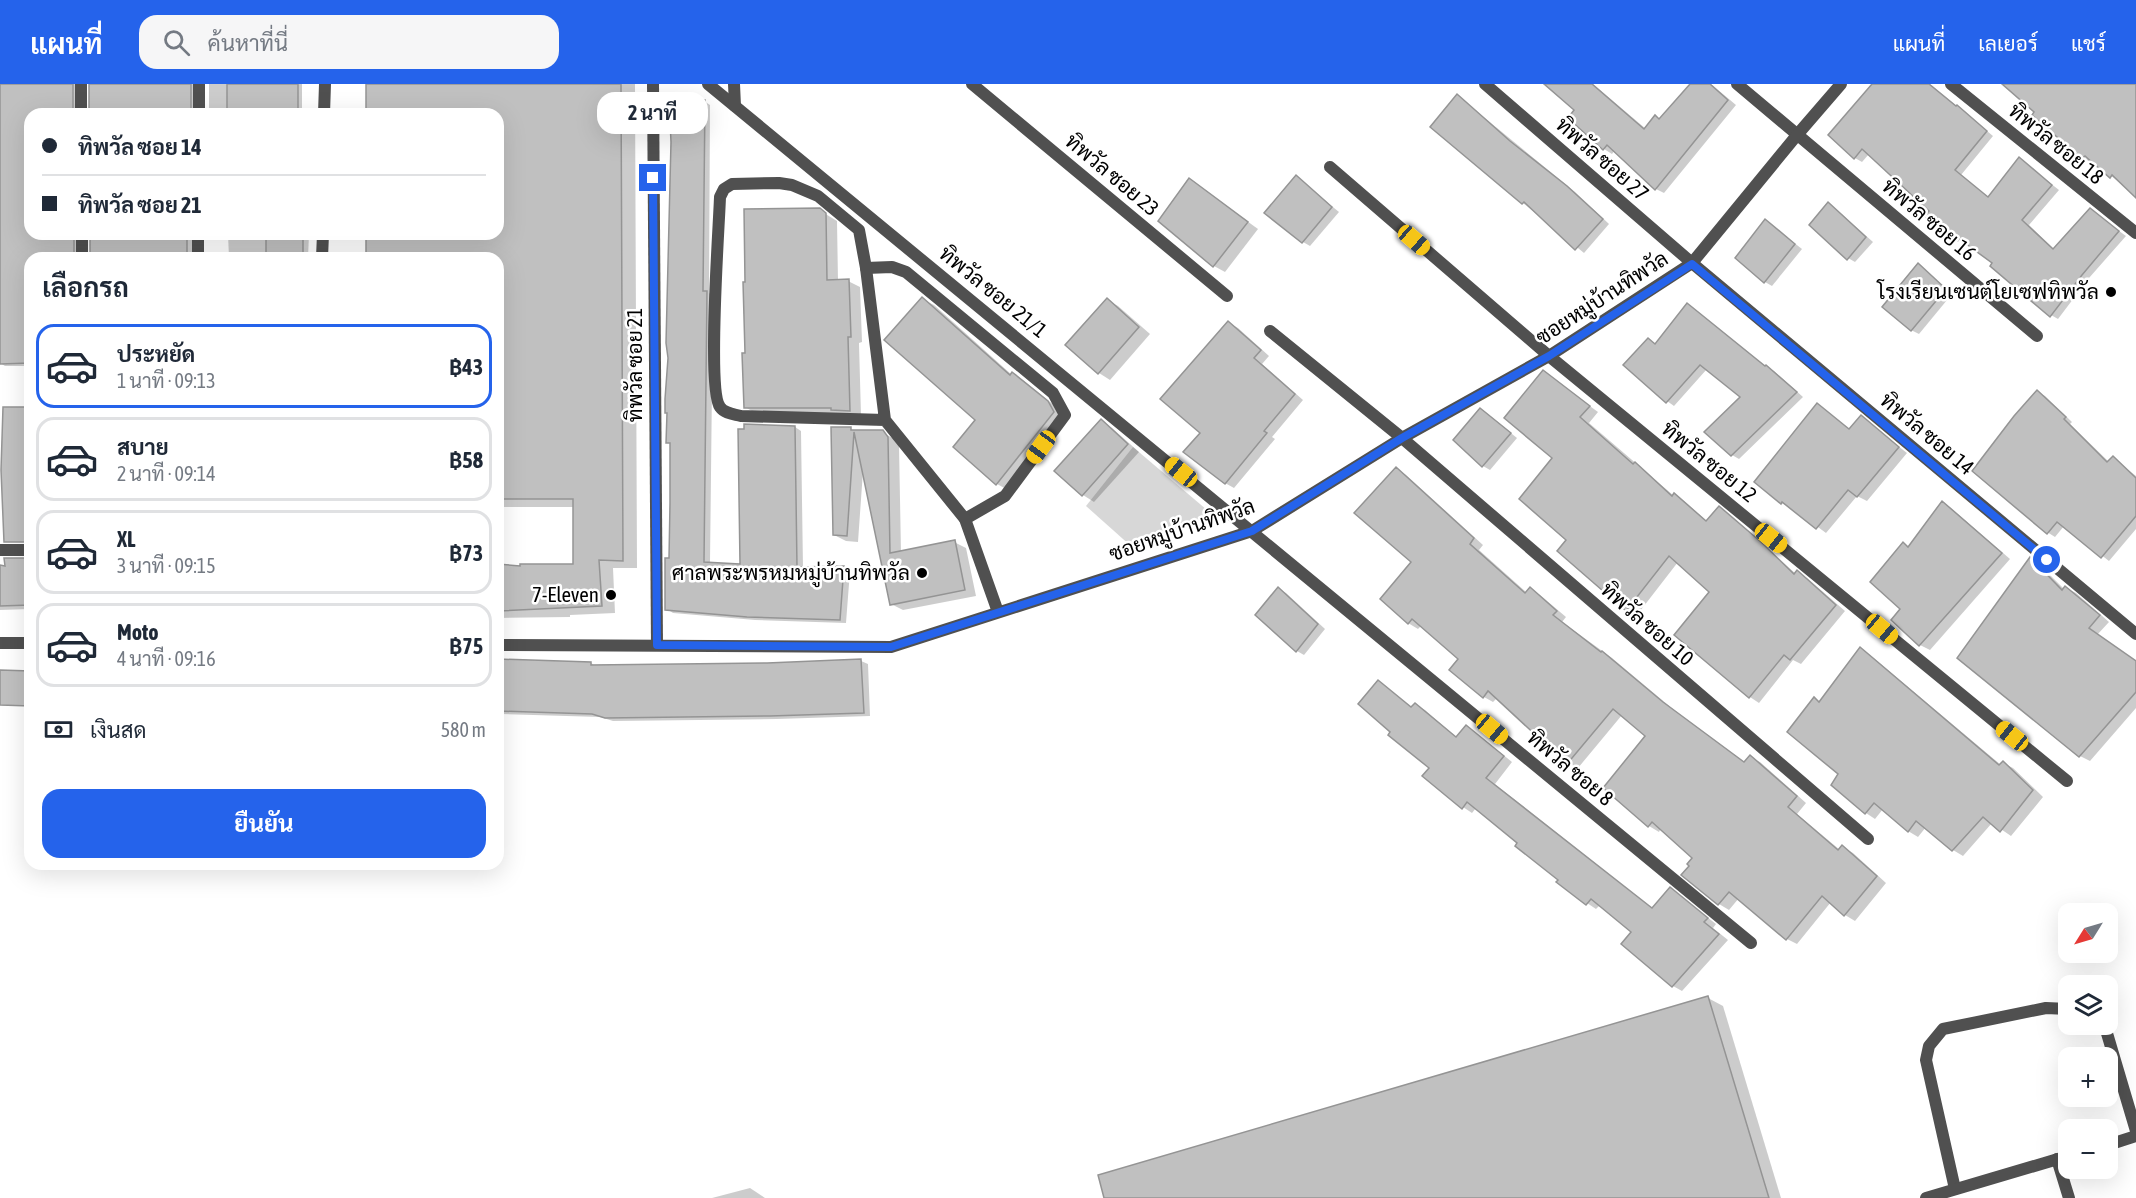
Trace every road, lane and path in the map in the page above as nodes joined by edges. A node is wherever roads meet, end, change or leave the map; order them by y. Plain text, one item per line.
1 (81, 84) edge
2 (199, 84) edge
3 (325, 84) edge
4 (653, 84) edge
5 (708, 84) edge
6 (734, 84) edge
7 (972, 84) edge
8 (1485, 84) edge
9 (1737, 84) edge
10 (1841, 84) edge
11 (1951, 84) edge
12 (735, 106) junction
13 (81, 108) edge
14 (199, 108) edge
15 (324, 108) edge
16 (1797, 135) junction
17 (1330, 168) dead end
18 (2136, 233) edge
19 (1692, 264) junction
20 (866, 268) junction
21 (1227, 296) dead end
22 (1270, 331) dead end
23 (2037, 336) dead end
24 (1549, 356) junction
25 (885, 420) junction
26 (1402, 438) junction
27 (965, 519) junction
28 (1252, 531) junction
29 (0, 550) edge
30 (24, 550) edge
31 (998, 612) junction
32 (2136, 634) edge
33 (0, 643) edge
34 (24, 643) edge
35 (504, 645) edge
36 (657, 645) junction
37 (2067, 782) dead end
38 (1868, 839) dead end
39 (1751, 943) dead end
40 (2058, 1009) edge
41 (2107, 1035) edge
42 (2136, 1131) edge
43 (2136, 1137) edge
44 (2118, 1142) edge
45 (2058, 1159) edge
46 (2066, 1179) edge
47 (1955, 1190) junction
48 (1926, 1198) edge
49 (2069, 1198) edge

1 - 13 street
2 - 14 street
3 - 15 street
4 - 36 street, ทิพวัล ซอย 21
5 - 12 street, ทิพวัล ซอย 21/1
6 - 12 street
7 - 21 street, ทิพวัล ซอย 23
8 - 19 street, ทิพวัล ซอย 27
9 - 16 street, ทิพวัล ซอย 16
10 - 16 street, ซอยหมู่บ้านทิพวัล
11 - 18 street, ทิพวัล ซอย 18
12 - 28 street, ทิพวัล ซอย 21/1
16 - 19 street, ซอยหมู่บ้านทิพวัล
16 - 23 street, ทิพวัล ซอย 16
17 - 24 street, ทิพวัล ซอย 12
19 - 24 street, ซอยหมู่บ้านทิพวัล
19 - 32 street, ทิพวัล ซอย 14
20 - 25 street
20 - 25 street
20 - 27 street
22 - 26 street
24 - 26 street, ซอยหมู่บ้านทิพวัล
24 - 37 street, ทิพวัล ซอย 12
25 - 27 street
26 - 28 street, ซอยหมู่บ้านทิพวัล
26 - 38 street, ทิพวัล ซอย 10
27 - 31 street
28 - 31 street, ซอยหมู่บ้านทิพวัล
28 - 39 street, ทิพวัล ซอย 8
29 - 30 street
31 - 36 street, ซอยหมู่บ้านทิพวัล
33 - 34 street
35 - 36 street, ซอยหมู่บ้านทิพวัล
40 - 47 street
41 - 42 street
43 - 44 street
45 - 47 street
46 - 49 street
47 - 48 street

